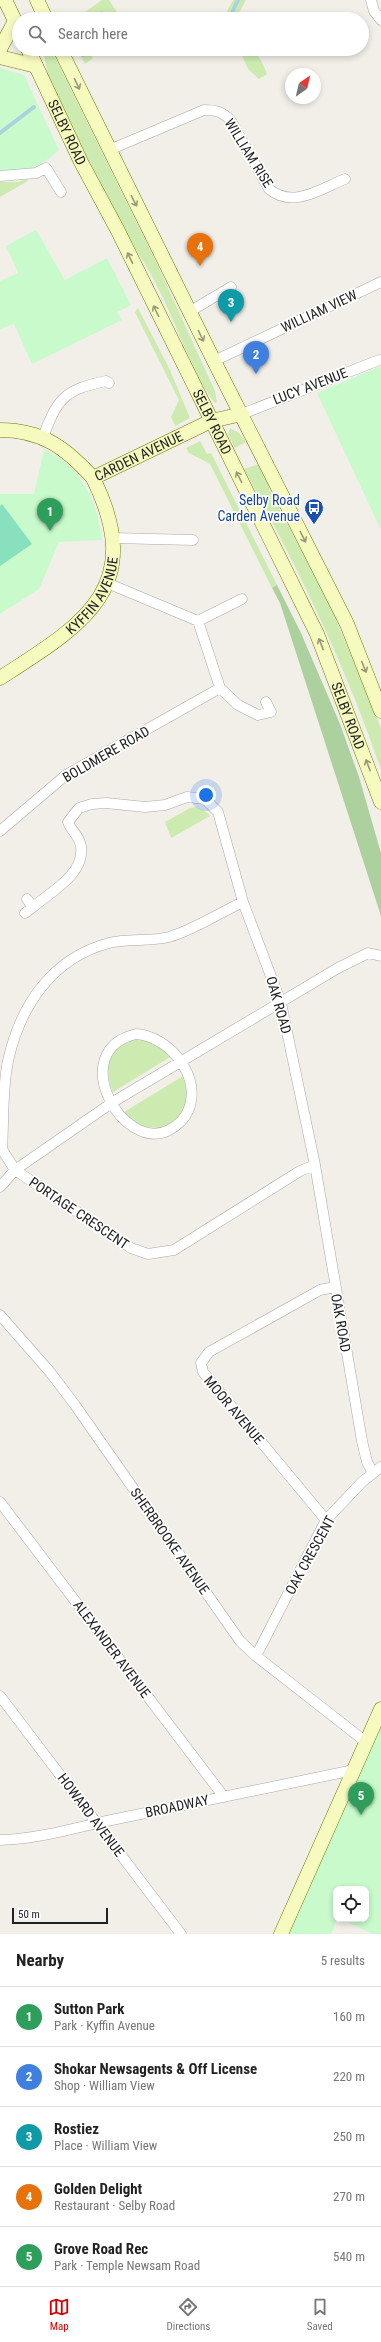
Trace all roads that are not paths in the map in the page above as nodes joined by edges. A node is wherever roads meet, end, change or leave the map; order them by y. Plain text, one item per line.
1 (5, 0) edge
2 (37, 0) edge
3 (371, 0) edge
4 (43, 12) edge
5 (12, 15) edge
6 (381, 20) edge
7 (12, 32) edge
8 (0, 49) edge
9 (31, 56) edge
10 (63, 56) edge
11 (0, 57) edge
12 (36, 66) junction
13 (109, 150) junction
14 (0, 176) edge
15 (345, 179) dead end
16 (61, 192) dead end
17 (381, 282) edge
18 (232, 287) dead end
19 (189, 312) junction
20 (379, 360) dead end
21 (214, 362) junction
22 (110, 383) dead end
23 (242, 414) junction
24 (211, 421) junction
25 (0, 430) edge
26 (43, 437) junction
27 (93, 478) junction
28 (113, 538) junction
29 (193, 540) dead end
30 (107, 583) junction
31 (242, 599) dead end
32 (198, 621) junction
33 (0, 678) edge
34 (220, 688) junction
35 (266, 702) dead end
36 (381, 711) edge
37 (381, 802) edge
38 (0, 831) edge
39 (243, 902) junction
40 (25, 913) dead end
41 (381, 956) edge
42 (281, 1003) junction
43 (182, 1062) junction
44 (113, 1102) junction
45 (1, 1147) edge
46 (315, 1166) junction
47 (15, 1170) junction
48 (0, 1187) edge
49 (335, 1287) junction
50 (0, 1314) edge
51 (377, 1470) edge
52 (0, 1502) edge
53 (326, 1520) junction
54 (256, 1656) junction
55 (0, 1696) edge
56 (381, 1709) edge
57 (366, 1742) junction
58 (354, 1770) junction
59 (224, 1797) junction
60 (97, 1823) junction
61 (0, 1840) edge
62 (181, 1934) edge
63 (281, 1934) edge

1 - 5 main road
2 - 4 main road
3 - 6 street
7 - 8 main road
9 - 12 main road, SELBY ROAD
10 -> 13 main road, SELBY ROAD
11 - 12 main road
24 -> 12 main road, SELBY ROAD
13 - 15 street, WILLIAM RISE
13 -> 19 main road, SELBY ROAD
14 - 16 street
17 - 21 street, WILLIAM VIEW
18 - 19 street
19 -> 21 main road, SELBY ROAD
20 - 23 street, LUCY AVENUE
21 - 23 main road, SELBY ROAD
22 - 26 street
23 - 24 main road, CARDEN AVENUE
23 -> 36 main road, SELBY ROAD
24 - 27 main road, CARDEN AVENUE
37 -> 24 main road, SELBY ROAD
25 - 26 main road, CARDEN AVENUE
26 - 27 main road, CARDEN AVENUE
27 - 28 main road, KYFFIN AVENUE
28 - 29 street
28 - 30 main road, KYFFIN AVENUE
30 - 32 street
30 - 33 main road, KYFFIN AVENUE
31 - 32 street
32 - 34 street
34 - 35 street
34 - 38 street, BOLDMERE ROAD
39 - 40 street, OAK ROAD
39 - 42 street, OAK ROAD
39 - 45 street
41 - 42 street
42 - 43 street
42 - 46 street, OAK ROAD
43 - 44 street
43 - 44 street
43 - 44 street
44 - 47 street
45 - 47 street, PORTAGE CRESCENT
46 - 47 street, PORTAGE CRESCENT
46 - 49 street, OAK ROAD
47 - 48 street
49 - 51 street, OAK ROAD
49 - 53 street, MOOR AVENUE
50 - 54 street, SHERBROOKE AVENUE
51 - 53 street, OAK CRESCENT
52 - 59 street, ALEXANDER AVENUE
53 - 54 street, OAK CRESCENT
54 - 57 street, SHERBROOKE AVENUE
55 - 60 street, HOWARD AVENUE
56 - 57 main road
57 - 58 main road
58 - 59 street, BROADWAY
58 - 63 main road
59 - 60 street, BROADWAY
60 - 61 street, BROADWAY
60 - 62 street, HOWARD AVENUE

